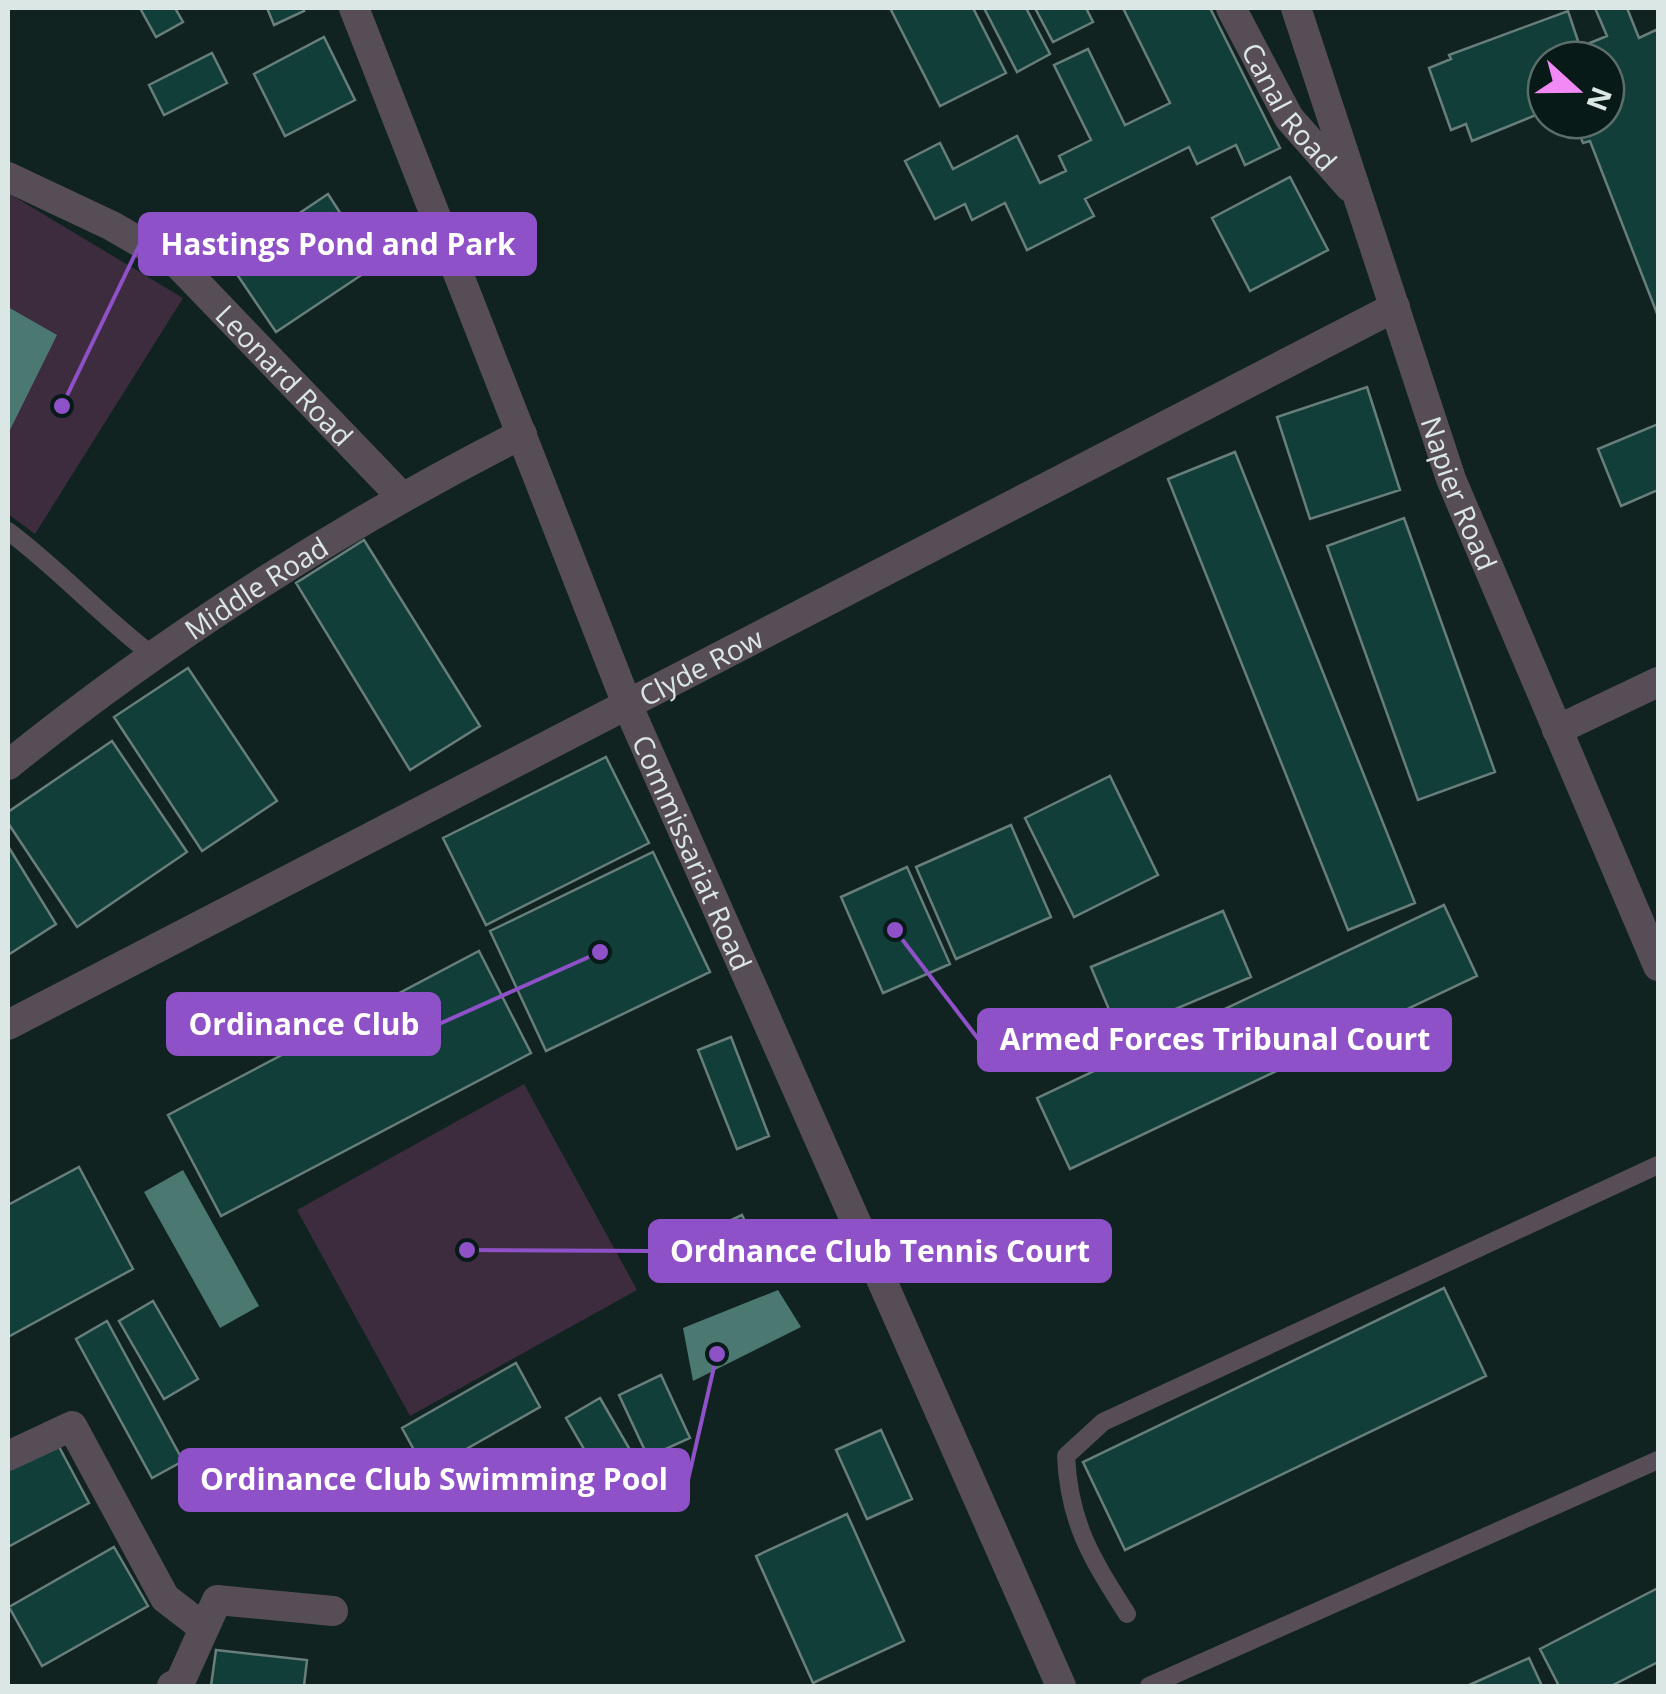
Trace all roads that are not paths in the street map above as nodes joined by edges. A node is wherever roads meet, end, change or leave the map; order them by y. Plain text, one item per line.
1 (354, 8) edge
2 (1231, 8) edge
3 (1296, 8) edge
4 (8, 177) edge
5 (1359, 198) junction
6 (1395, 307) junction
7 (522, 434) junction
8 (400, 495) junction
9 (8, 531) edge
10 (156, 658) junction
11 (1658, 682) edge
12 (627, 704) junction
13 (1556, 730) junction
14 (8, 765) edge
15 (1658, 966) edge
16 (8, 1025) edge
17 (1658, 1165) edge
18 (8, 1456) edge
19 (1658, 1460) edge
20 (333, 1611) dead end
21 (1127, 1614) dead end
22 (204, 1628) junction
23 (172, 1686) edge
24 (1061, 1686) edge
25 (1148, 1686) edge

1 - 7 street, Commissariat Road
2 - 5 street, Canal Road
3 - 5 street, Napier Road
4 - 8 street, Leonard Road
5 - 6 street, Napier Road
6 - 12 street, Clyde Row
6 - 13 street, Napier Road
7 - 8 street, Middle Road
7 - 12 street, Commissariat Road
8 - 10 street, Middle Road
9 - 10 lane
10 - 14 street, Middle Road
11 - 13 street
12 - 16 street, Clyde Row
12 - 24 street, Commissariat Road
13 - 15 street, Napier Road
17 - 21 lane
18 - 22 street
19 - 25 lane
20 - 22 street
22 - 23 street

